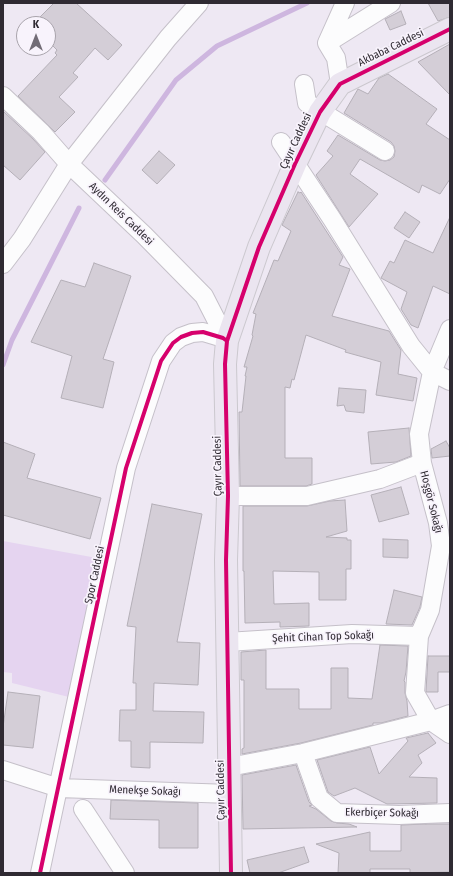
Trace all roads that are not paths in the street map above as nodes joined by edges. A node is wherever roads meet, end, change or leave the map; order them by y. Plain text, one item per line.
1 (199, 3) edge
2 (345, 3) edge
3 (391, 3) edge
4 (450, 29) edge
5 (327, 43) junction
6 (304, 84) dead end
7 (340, 84) junction
8 (3, 96) edge
9 (320, 112) junction
10 (281, 142) dead end
11 (386, 151) dead end
12 (69, 164) junction
13 (295, 164) junction
14 (3, 264) edge
15 (450, 329) edge
16 (226, 341) junction
17 (432, 372) junction
18 (450, 381) edge
19 (422, 463) junction
20 (228, 496) junction
21 (446, 545) edge
22 (419, 636) junction
23 (227, 642) junction
24 (450, 714) edge
25 (431, 721) junction
26 (450, 734) edge
27 (303, 753) junction
28 (230, 767) junction
29 (3, 770) edge
30 (59, 788) junction
31 (230, 794) junction
32 (83, 809) dead end
33 (450, 813) edge
34 (40, 873) edge
35 (125, 873) edge
36 (231, 873) edge

1 - 12 street
2 - 5 street
3 - 5 street
4 - 7 main road, Akbaba Caddesi
5 - 7 street
6 - 9 street
7 - 9 main road, Çayır Caddesi
8 - 12 street, Aydın Reis Caddesi
9 - 11 street
9 - 13 main road, Çayır Caddesi
10 - 13 street
12 - 14 street
12 - 16 street, Aydın Reis Caddesi
13 - 16 main road, Çayır Caddesi
13 - 17 street
15 - 17 street, Hoşgör Sokağı
16 - 20 main road, Çayır Caddesi
16 - 30 street, Spor Caddesi
17 - 18 street
17 - 19 street, Hoşgör Sokağı
19 - 20 street
19 - 21 street, Hoşgör Sokağı
20 - 23 main road, Çayır Caddesi
21 - 22 street, Hoşgör Sokağı
22 - 23 street, Şehit Cihan Top Sokağı
22 - 25 street, Hoşgör Sokağı
23 - 28 main road, Çayır Caddesi
24 - 25 street
25 - 26 street, Hoşgör Sokağı
25 - 27 street
27 - 28 street
27 - 33 street, Ekerbiçer Sokağı
28 - 31 main road, Çayır Caddesi
29 - 30 street, Menekşe Sokağı
30 - 31 street, Menekşe Sokağı
30 - 34 street, Spor Caddesi
31 - 36 main road, Çayır Caddesi
32 - 35 street

